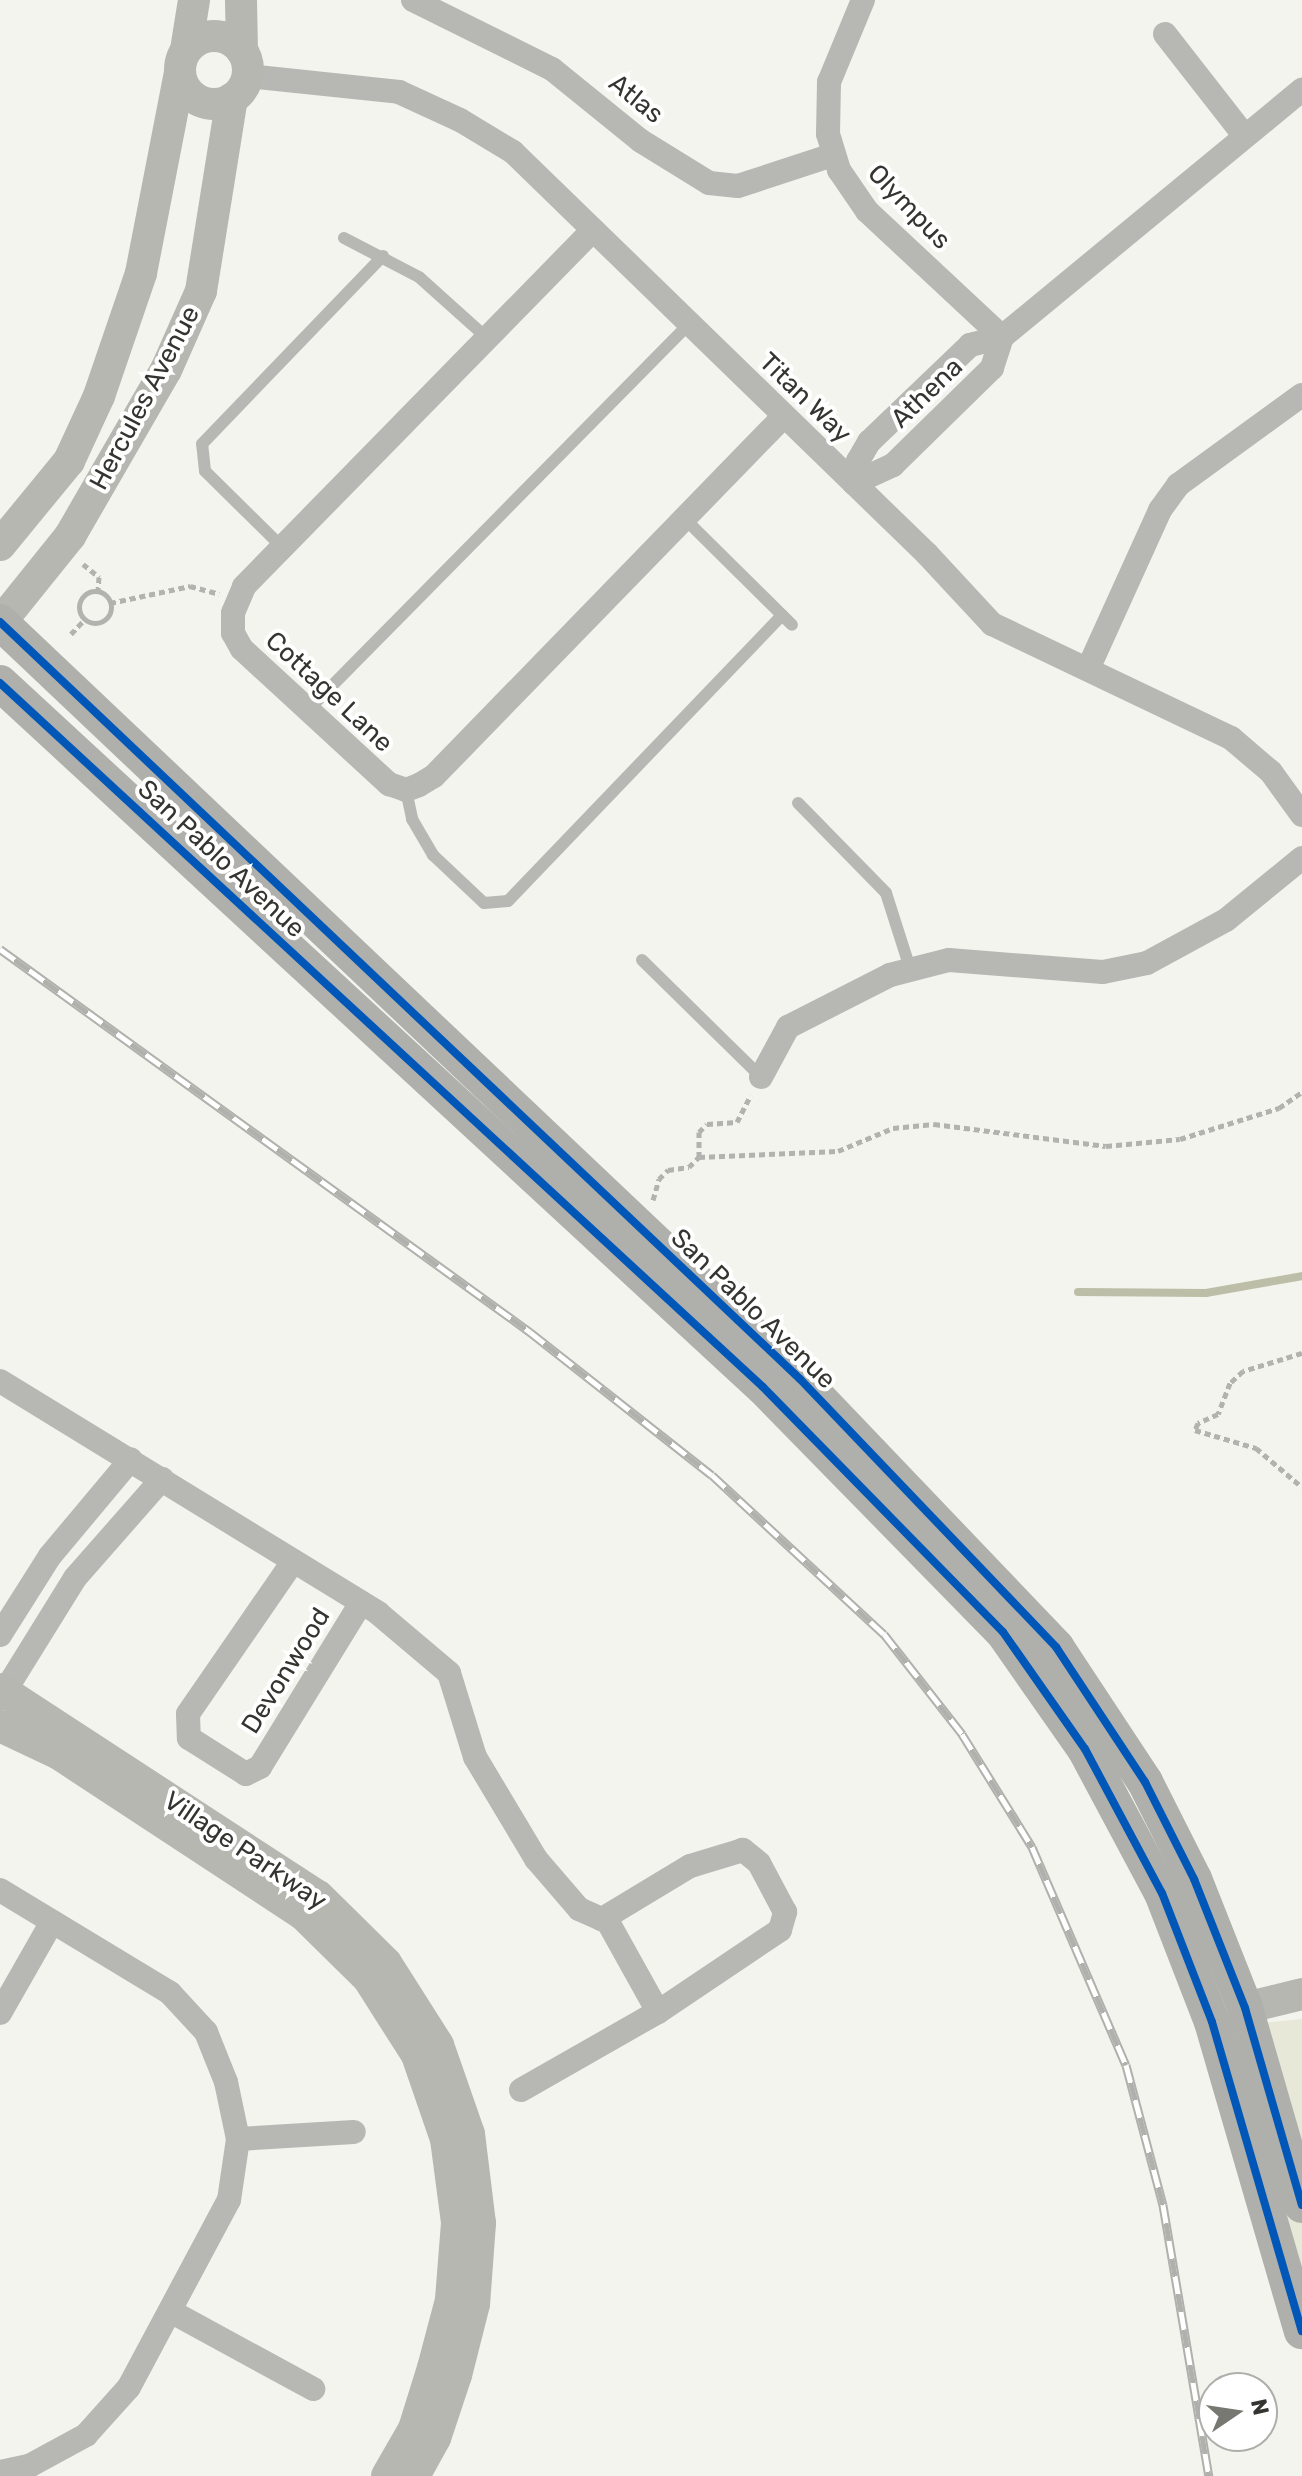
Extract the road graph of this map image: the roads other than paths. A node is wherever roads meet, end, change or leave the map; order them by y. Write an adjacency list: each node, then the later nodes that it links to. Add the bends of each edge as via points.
1 (194, 0): 6 (street, Hercules Avenue)
2 (241, 0): 7 (street, Hercules Avenue)
3 (413, 0): 10 (street, Atlas, via 552,69 634,136 709,183 738,186)
4 (863, 0): 10 (street, Olympus, via 829,82 826,112)
5 (1165, 34): 9 (street)
6 (183, 61): 7 (street, via 215,36); 7 (street, via 189,93 199,100 222,103); 21 (street, Hercules Avenue, via 141,273 99,396 69,461)
7 (241, 75): 11 (street, Titan Way, via 362,84 418,98 513,152); 24 (street, Hercules Avenue, via 201,291 190,317 166,370 70,536)
8 (1302, 90): 9 (street, Athena)
9 (1244, 135): 15 (street, Athena)
10 (833, 155): 15 (street, Olympus, via 867,211)
11 (593, 230): 14 (street, Titan Way); 16 (street)
12 (344, 238): 13 (lane)
13 (383, 256): 16 (lane, via 434,289); 22 (lane, via 202,444 205,471)
14 (689, 324): 18 (street, Titan Way); 28 (lane)
15 (1002, 337): 19 (street, Athena, via 992,368 893,465); 19 (street, Athena, via 970,345 869,442)
16 (488, 339): 22 (street)
17 (1302, 395): 26 (street, via 1178,485 1160,510)
18 (784, 416): 19 (street, Titan Way); 20 (street)
19 (854, 483): 26 (street, Titan Way, via 992,624)
20 (686, 520): 23 (lane); 29 (street, via 434,776)
21 (0, 545)
22 (284, 549): 28 (street, Cottage Lane, via 244,587 233,633 242,649)
23 (782, 615): 25 (lane); 29 (lane, via 508,901 484,903 433,855 412,819)
24 (0, 622): 48 (main road, San Pablo Avenue, via 800,1379 1056,1647 1145,1782 1194,1879)
25 (792, 625)
26 (1088, 669): 31 (street, Titan Way, via 1231,738 1271,772)
27 (0, 683): 56 (main road, San Pablo Avenue, via 763,1387 1003,1632 1085,1749 1162,1893 1212,2022)
28 (308, 710): 29 (street, Cottage Lane, via 389,784)
29 (406, 790)
30 (798, 803): 34 (lane, via 886,893)
31 (1302, 815)
32 (1302, 858): 34 (street, via 1226,920 1147,963 1103,972 975,960)
33 (642, 960): 35 (lane)
34 (910, 968): 35 (street, via 788,1027)
35 (761, 1077)
36 (0, 1381): 37 (street, Devonwood)
37 (131, 1459): 38 (street, Devonwood); 41 (street, via 50,1556)
38 (162, 1479): 39 (street, Devonwood); 42 (street, via 75,1578)
39 (292, 1563): 40 (street, Devonwood); 40 (street, Devonwood, via 188,1714 189,1738 246,1774 260,1767)
40 (361, 1603): 45 (street, Devonwood, via 449,1673 475,1757 536,1859 579,1909)
41 (0, 1635)
42 (1, 1693): 60 (street, Village Parkway, via 318,1896 386,1963 438,2045 469,2134 480,2223 474,2304 435,2438)
43 (0, 1726): 59 (street, Village Parkway, via 59,1754 303,1914 368,1978 417,2055 446,2139 457,2223 451,2300 433,2368 414,2429)
44 (0, 1890): 46 (street)
45 (602, 1919): 49 (street, Devonwood); 49 (street, via 690,1866 743,1850 759,1863 785,1912 780,1930)
46 (52, 1922): 50 (street); 53 (street, via 170,1993 206,2032 226,2082)
47 (1302, 1994): 48 (street)
48 (1245, 2008): 54 (main road, San Pablo Avenue)
49 (658, 2012): 51 (street)
50 (0, 2013)
51 (521, 2090)
52 (354, 2132): 53 (street)
53 (238, 2139): 55 (street, via 229,2200)
54 (1302, 2205)
55 (172, 2312): 57 (street); 58 (street, via 129,2387 86,2435 29,2466)
56 (1302, 2331)
57 (313, 2389)
58 (0, 2472)
59 (387, 2476)
60 (414, 2476)

